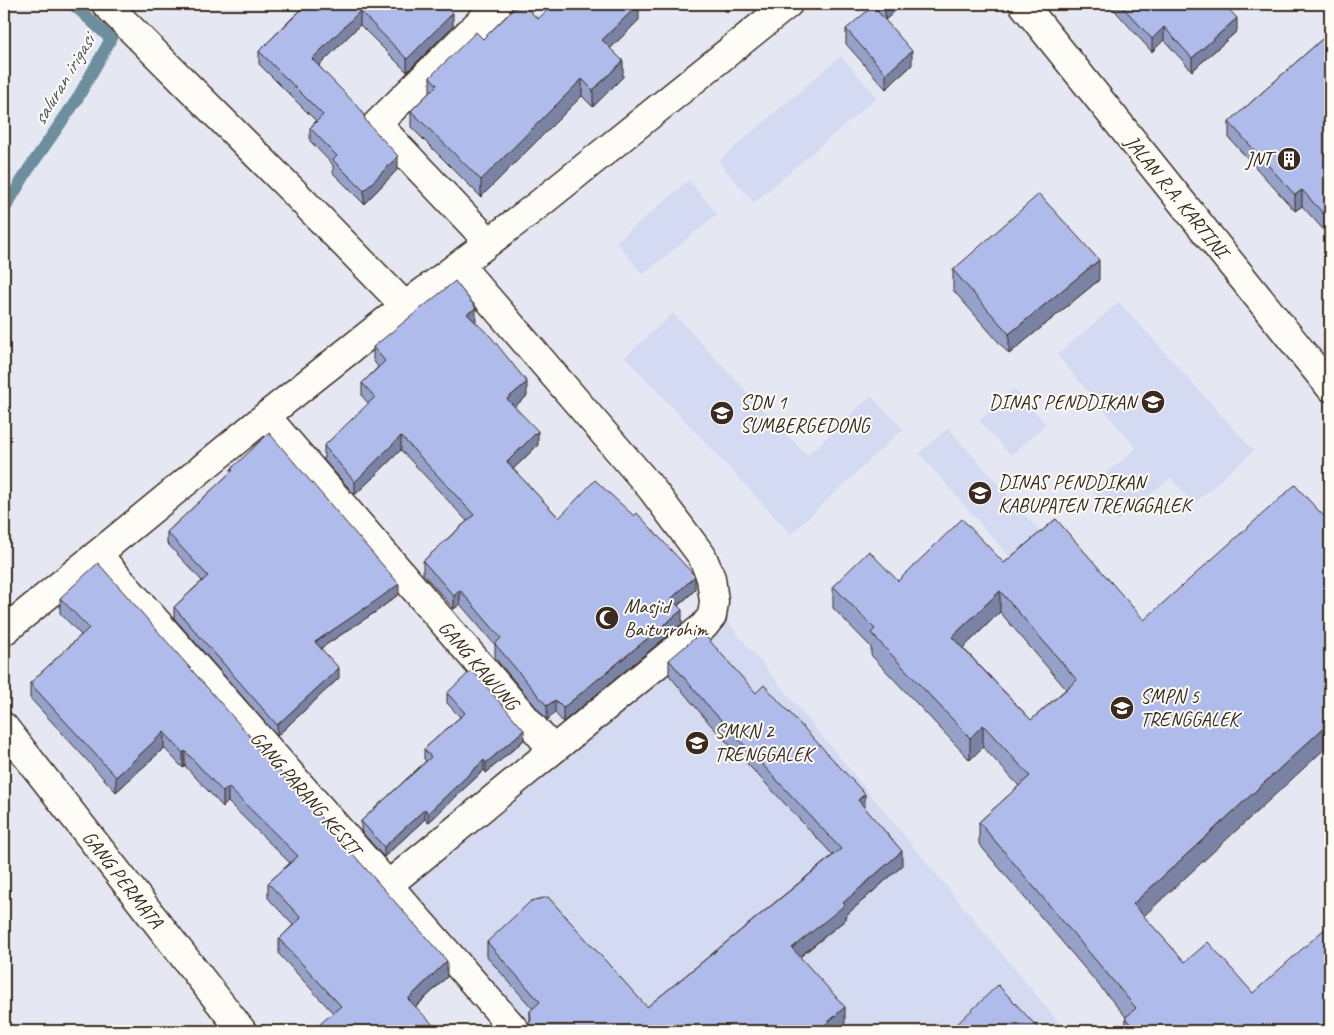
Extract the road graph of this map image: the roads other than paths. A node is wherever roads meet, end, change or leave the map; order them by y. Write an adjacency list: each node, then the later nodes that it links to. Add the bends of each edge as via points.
1 (106, 4): 7 (street)
2 (498, 4): 5 (street, via 377,124)
3 (788, 4): 5 (street)
4 (1024, 4): 8 (street, JALAN R.A. KARTINI)
5 (489, 242): 6 (street)
6 (460, 266): 7 (street); 13 (street, via 651,488 702,556 711,578 712,616 704,626)
7 (405, 306): 9 (street)
8 (1330, 387)
9 (266, 416): 10 (street); 13 (street, GANG KAWUNG)
10 (98, 555): 11 (street); 14 (street, GANG PARANG KESIT)
11 (4, 631)
12 (4, 727): 15 (street, GANG PERMATA)
13 (553, 750): 14 (street)
14 (387, 886): 16 (street, GANG PARANG KESIT)
15 (242, 1031)
16 (516, 1031)

